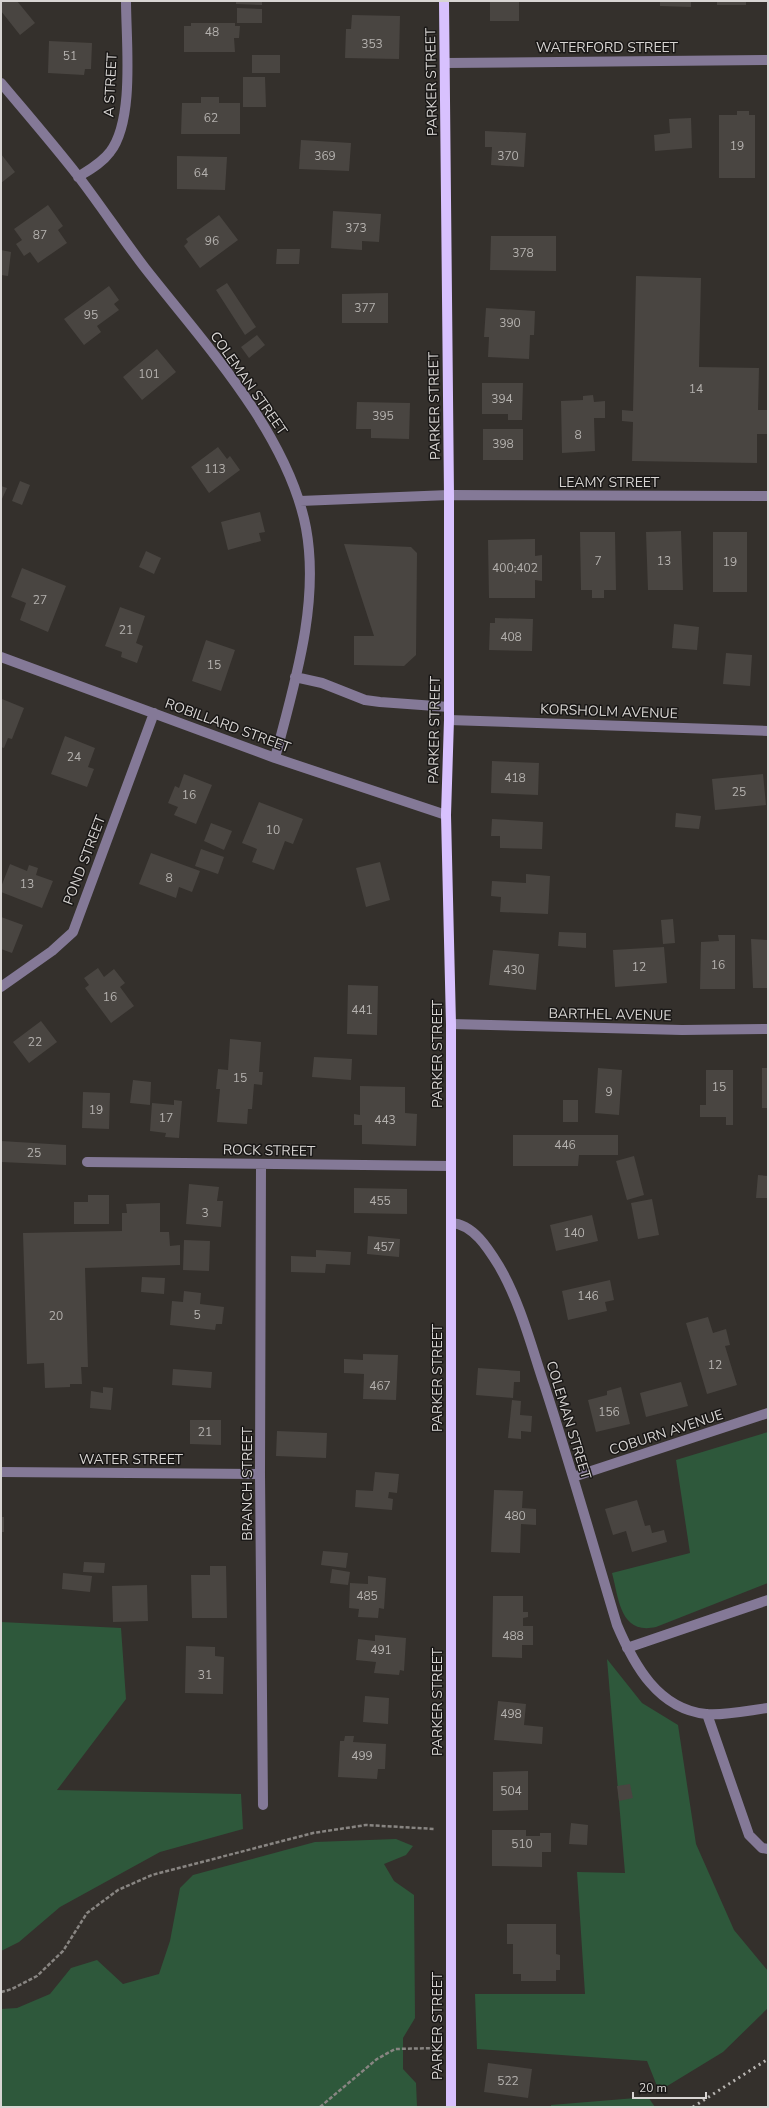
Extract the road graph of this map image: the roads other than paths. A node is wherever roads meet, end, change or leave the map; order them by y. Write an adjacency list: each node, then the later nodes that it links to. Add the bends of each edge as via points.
1 (126, 1): 6 (street, A STREET, via 125,117 119,137 110,153)
2 (444, 1): 4 (main road, PARKER STREET)
3 (768, 60): 4 (street, WATERFORD STREET)
4 (445, 63): 7 (main road, PARKER STREET)
5 (1, 83): 6 (street, COLEMAN STREET)
6 (78, 177): 9 (street, COLEMAN STREET, via 267,431 284,462)
7 (449, 495): 8 (street, LEAMY STREET); 9 (street, LEAMY STREET); 12 (main road, PARKER STREET)
8 (768, 496)
9 (300, 502): 11 (street, COLEMAN STREET, via 306,529 309,591)
10 (1, 657): 13 (street, ROBILLARD STREET)
11 (295, 677): 12 (street, via 322,683 365,700); 16 (street, COLEMAN STREET)
12 (449, 707): 14 (main road, PARKER STREET)
13 (154, 713): 16 (street, ROBILLARD STREET); 18 (street, POND STREET, via 73,932 52,951)
14 (449, 720): 15 (street, KORSHOLM AVENUE); 17 (main road, PARKER STREET)
15 (768, 731)
16 (275, 758): 17 (street, ROBILLARD STREET)
17 (446, 815): 19 (main road, PARKER STREET)
18 (2, 986)
19 (451, 1024): 20 (street, BARTHEL AVENUE, via 682,1030); 23 (main road, PARKER STREET)
20 (768, 1029)
21 (87, 1162): 22 (street, ROCK STREET)
22 (262, 1164): 23 (street, ROCK STREET); 27 (street, BRANCH STREET)
23 (451, 1166): 24 (main road, PARKER STREET)
24 (451, 1223): 28 (street, COLEMAN STREET, via 465,1225 485,1246 499,1266 515,1299); 35 (main road, PARKER STREET)
25 (768, 1413): 28 (street, COBURN AVENUE)
26 (1, 1472): 27 (street, WATER STREET)
27 (260, 1474): 33 (street, BRANCH STREET)
28 (573, 1477): 30 (street, COLEMAN STREET, via 617,1625)
29 (768, 1600): 30 (street)
30 (627, 1648): 32 (street, COLEMAN STREET, via 642,1674 657,1691 684,1707)
31 (768, 1708): 32 (street, COLEMAN STREET)
32 (707, 1714): 34 (street, via 749,1834 762,1848)
33 (263, 1805)
34 (768, 1849)
35 (451, 2107)

